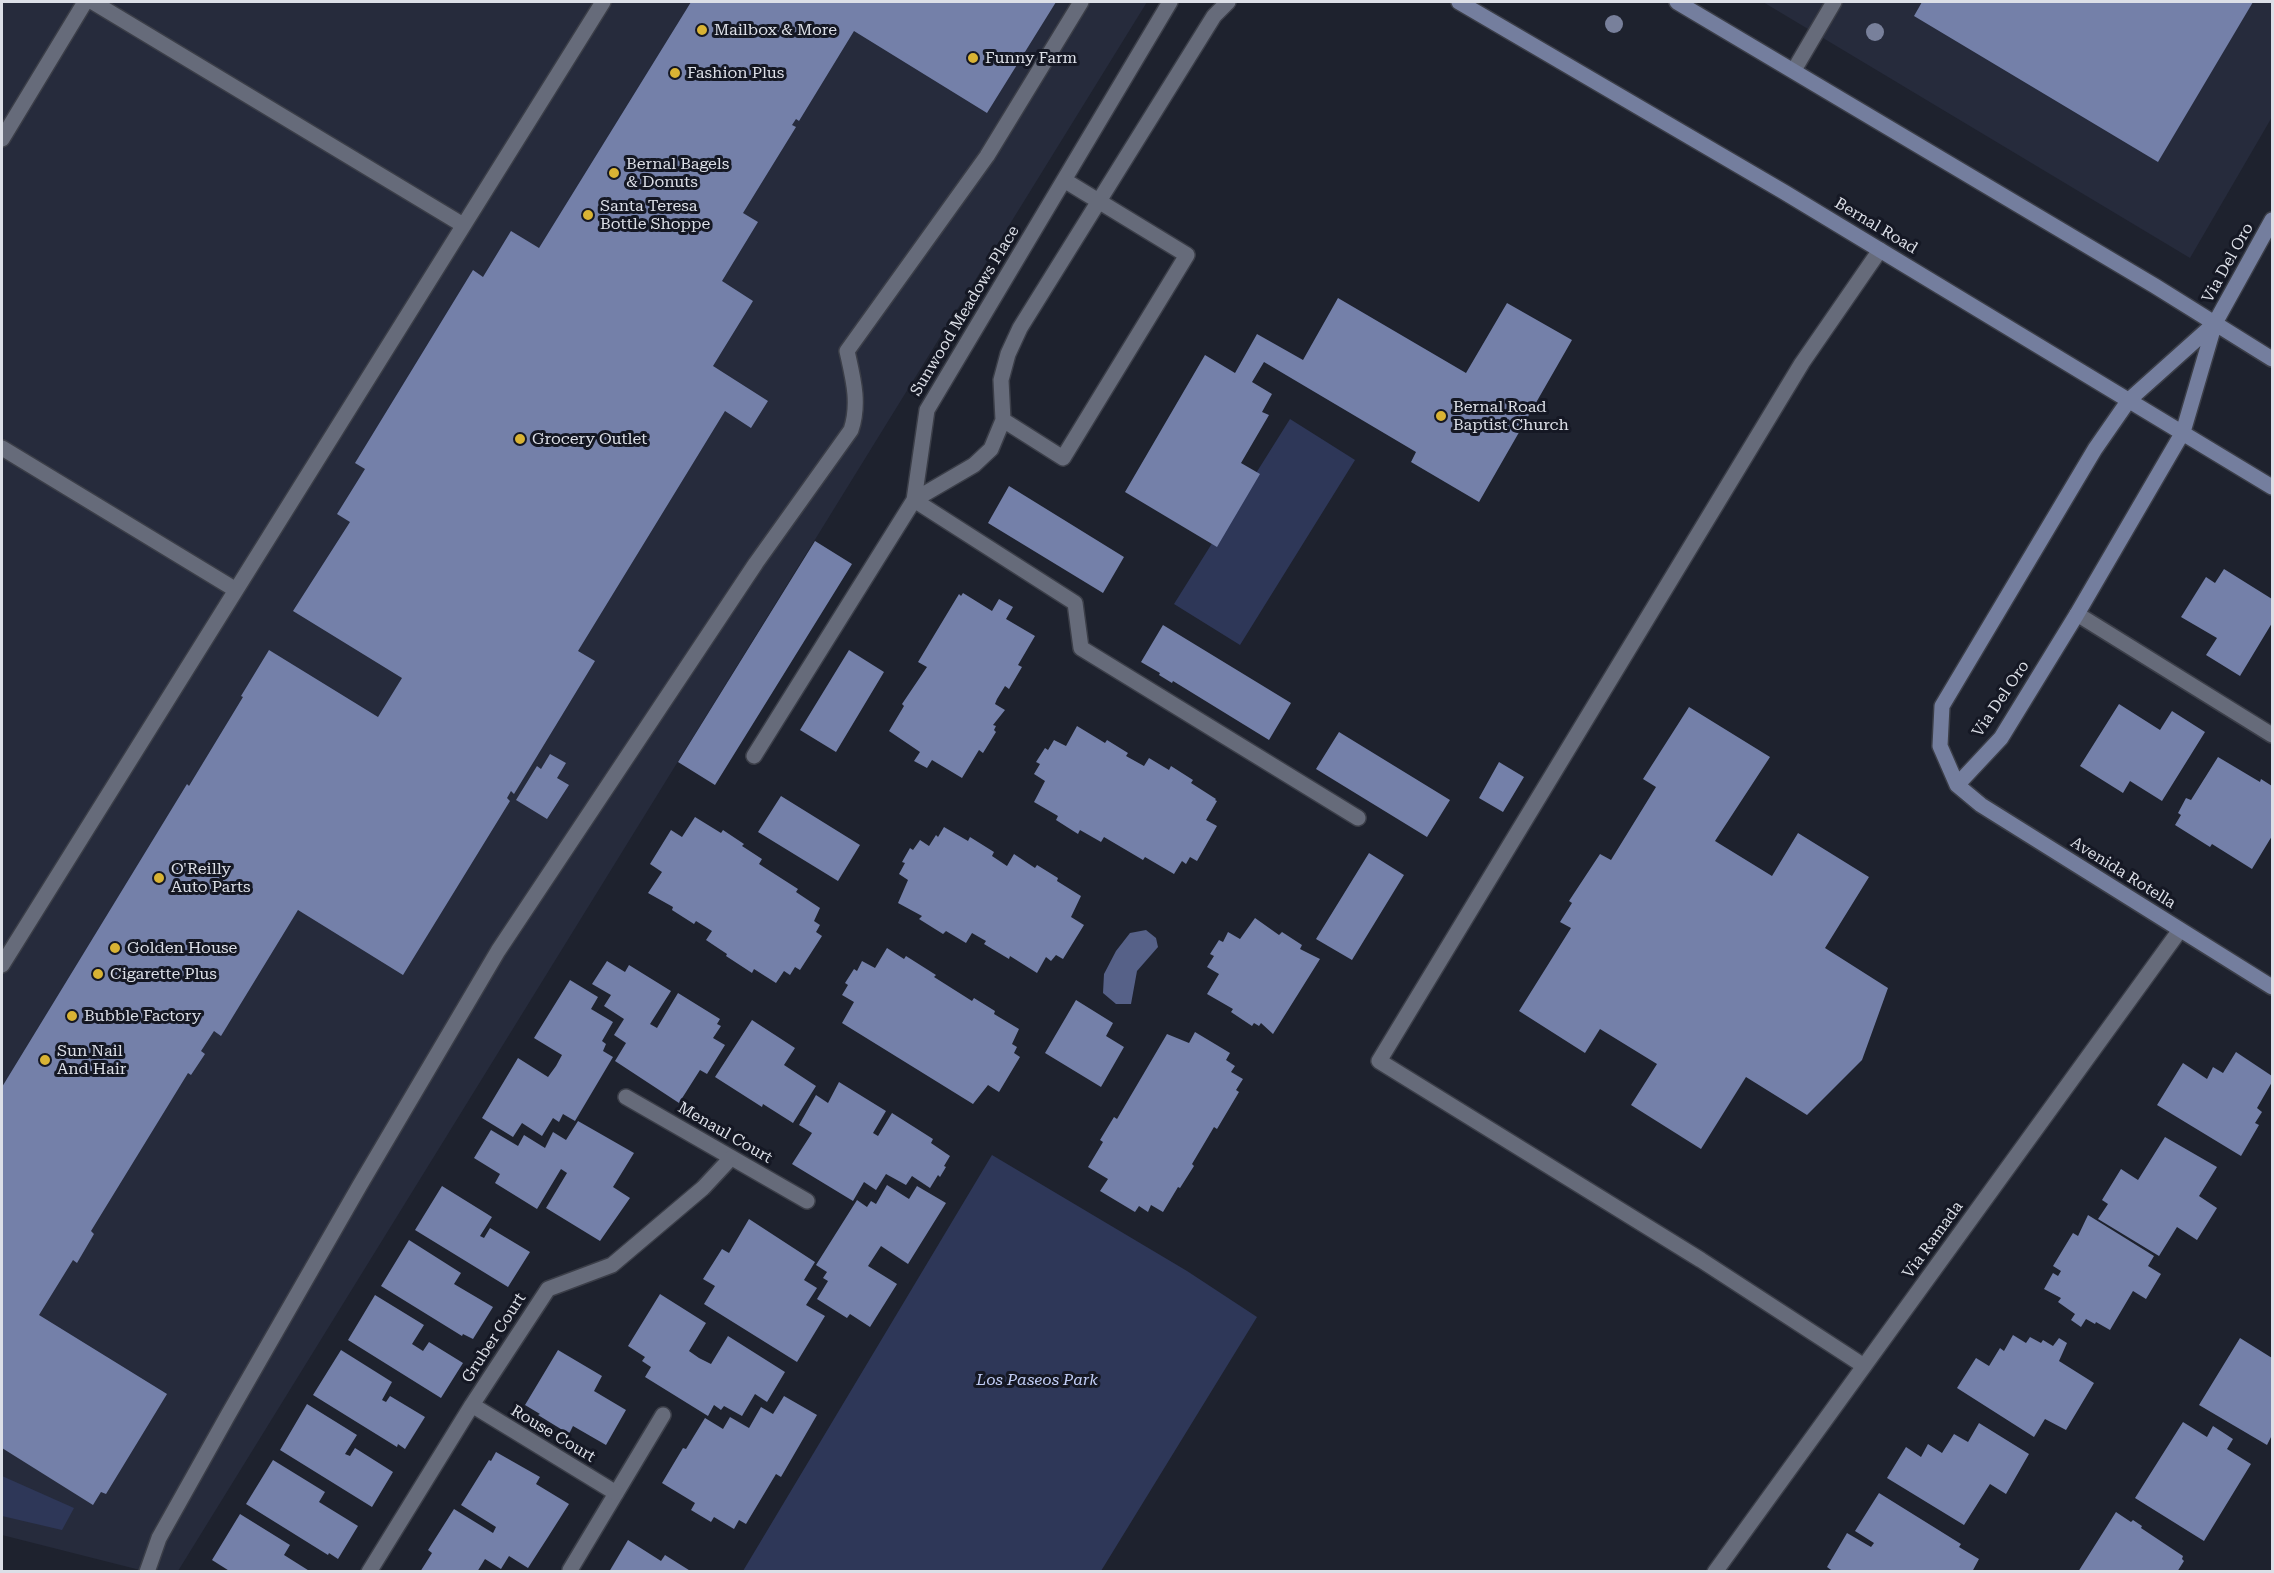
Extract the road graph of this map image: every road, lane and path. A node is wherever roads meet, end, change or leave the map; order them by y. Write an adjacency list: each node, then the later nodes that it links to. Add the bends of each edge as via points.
1 (85, 2): 11 (street)
2 (93, 2): 15 (street)
3 (603, 2): 15 (street)
4 (1081, 2): 42 (street, via 987,156 848,351 856,414 851,430 750,573 498,951 234,1405 159,1538)
5 (1170, 2): 12 (street, Sunwood Meadows Place)
6 (1228, 2): 13 (street, via 1214,16)
7 (1459, 2): 16 (main road, Bernal Road)
8 (1677, 2): 10 (main road)
9 (1834, 2): 10 (street)
10 (1794, 70): 17 (main road)
11 (2, 139)
12 (1064, 180): 13 (street); 24 (street, Sunwood Meadows Place, via 927,410)
13 (1099, 202): 20 (street, via 1020,328 1008,354 1001,380); 20 (street, via 1187,255 1063,458)
14 (2272, 220): 17 (main road, Via Del Oro)
15 (463, 225): 25 (street)
16 (1880, 250): 19 (main road, Bernal Road); 37 (street, via 1802,363 1379,1061)
17 (2216, 323): 18 (main road); 19 (main road, Via Del Oro); 21 (main road, Via Del Oro)
18 (2272, 358)
19 (2129, 400): 21 (main road, Bernal Road); 29 (main road, Via Del Oro, via 2095,449 1942,706 1940,746)
20 (1004, 420): 24 (street, via 991,449 974,465)
21 (2183, 432): 23 (main road, Bernal Road); 26 (main road, Via Del Oro)
22 (2, 448): 25 (street)
23 (2272, 487)
24 (914, 500): 28 (street); 30 (street, via 1075,603 1081,648)
25 (236, 590): 32 (street)
26 (2077, 614): 27 (street); 29 (main road, Via Del Oro, via 2001,738)
27 (2272, 735)
28 (754, 756)
29 (1957, 785): 31 (main road, Avenida Rotella, via 1981,805)
30 (1358, 818)
31 (2180, 930): 33 (main road, Avenida Rotella); 37 (street, Via Ramada)
32 (2, 965)
33 (2272, 987)
34 (626, 1097): 35 (street, Menaul Court)
35 (731, 1158): 36 (street, Menaul Court); 38 (street, Gruber Court, via 703,1188 612,1265 548,1289)
36 (807, 1201)
37 (1864, 1366): 44 (street, Via Ramada)
38 (472, 1405): 40 (street, Rouse Court); 43 (street, Gruber Court)
39 (663, 1415): 40 (street)
40 (616, 1493): 41 (street)
41 (570, 1570)
42 (147, 1572)
43 (369, 1572)
44 (1715, 1572)

